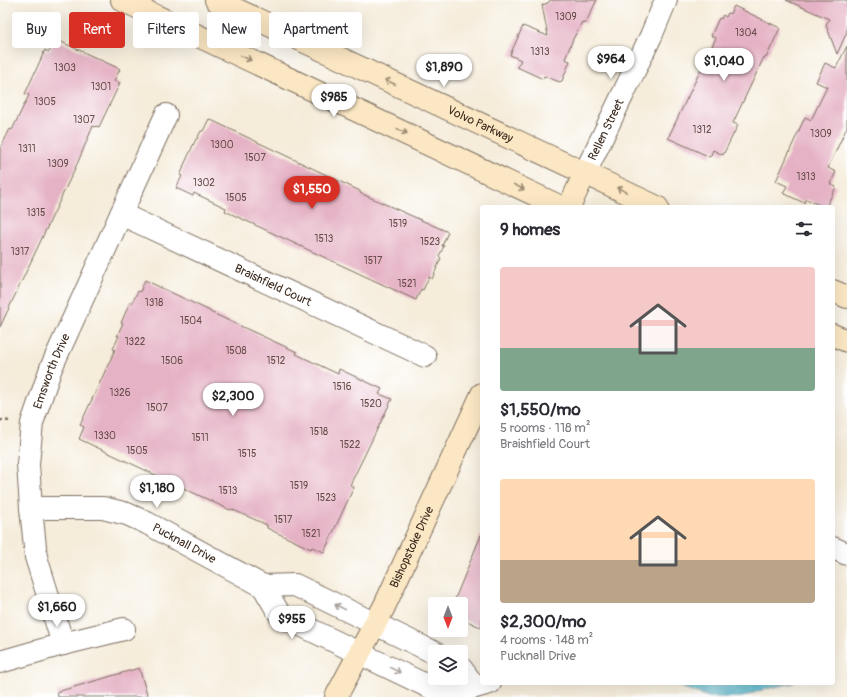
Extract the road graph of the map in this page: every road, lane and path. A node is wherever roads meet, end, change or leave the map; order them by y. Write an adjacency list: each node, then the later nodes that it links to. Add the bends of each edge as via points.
1 (122, 0): 6 (main road, one-way to 6)
2 (216, 0): 5 (main road, Volvo Parkway, one-way to 2)
3 (666, 0): 5 (street, Rellen Street)
4 (166, 115): 9 (street, Emsworth Drive)
5 (585, 173): 7 (main road); 8 (main road, Volvo Parkway, one-way to 5)
6 (557, 205)
7 (570, 205)
8 (653, 205)
9 (121, 214): 14 (street, Braishfield Court); 16 (street, Emsworth Drive, via 51,368 32,424 28,464)
10 (835, 292): 11 (main road)
11 (847, 297)
12 (835, 336): 13 (main road)
13 (847, 341)
14 (425, 356)
15 (480, 398): 20 (main road, Bishopstoke Drive)
16 (31, 508): 19 (street, Pucknall Drive, via 103,508 127,514); 22 (street, Emsworth Drive, via 36,557)
17 (835, 549): 18 (street)
18 (847, 554)
19 (263, 586): 20 (street, one-way to 19, via 295,585); 24 (street, via 280,615)
20 (375, 624): 23 (street); 24 (main road, Bishopstoke Drive)
21 (124, 629): 22 (street)
22 (63, 644): 25 (street)
23 (428, 650)
24 (359, 654): 28 (street, one-way to 28, via 446,695); 29 (main road, Bishopstoke Drive)
25 (0, 662)
26 (468, 673): 27 (street)
27 (480, 683)
28 (483, 685)
29 (336, 697)

